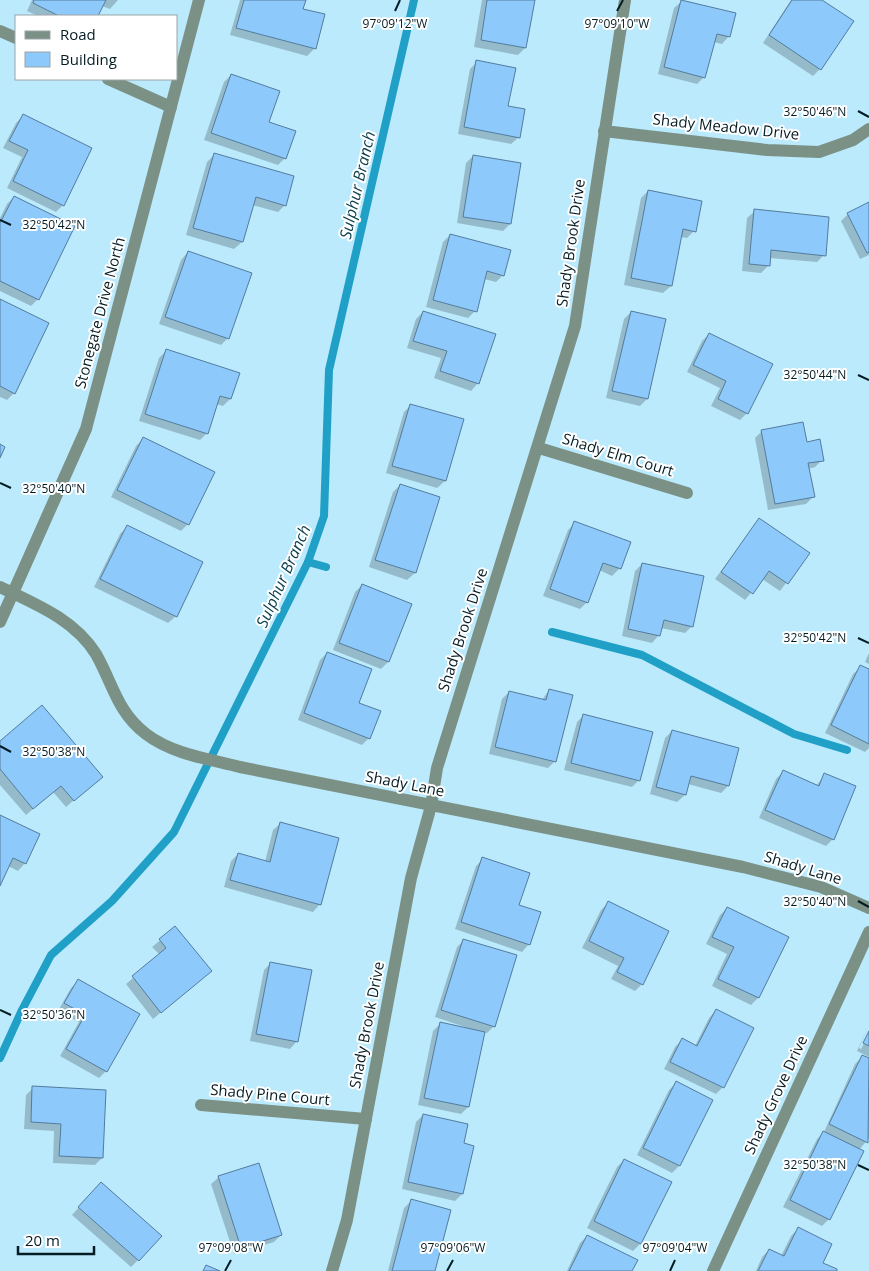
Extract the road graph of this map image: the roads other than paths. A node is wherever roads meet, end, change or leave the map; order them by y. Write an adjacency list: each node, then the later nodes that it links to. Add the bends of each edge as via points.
1 (199, 0): 6 (street, Stonegate Drive North)
2 (625, 0): 8 (street, Shady Brook Drive)
3 (0, 31): 4 (street)
4 (15, 38)
5 (110, 80): 6 (street)
6 (171, 107): 12 (street, Stonegate Drive North, via 86,429)
7 (869, 129): 8 (street, Shady Meadow Drive, via 853,140 819,152 767,150)
8 (604, 131): 9 (street, Shady Brook Drive, via 575,326)
9 (539, 448): 10 (street, Shady Elm Court); 14 (street, Shady Brook Drive, via 437,768)
10 (687, 493)
11 (0, 587): 12 (street, Shady Lane)
12 (13, 593): 13 (street, Stonegate Drive North); 14 (street, Shady Lane, via 67,622 95,653 123,712 146,734 169,748 240,767)
13 (0, 622)
14 (431, 806): 15 (street, Shady Lane, via 743,867 821,887); 18 (street, Shady Brook Drive, via 411,878)
15 (869, 908)
16 (869, 932): 20 (street, Shady Grove Drive)
17 (201, 1106): 18 (street, Shady Pine Court)
18 (366, 1119): 19 (street, Shady Brook Drive, via 347,1220)
19 (332, 1271)
20 (712, 1271)

